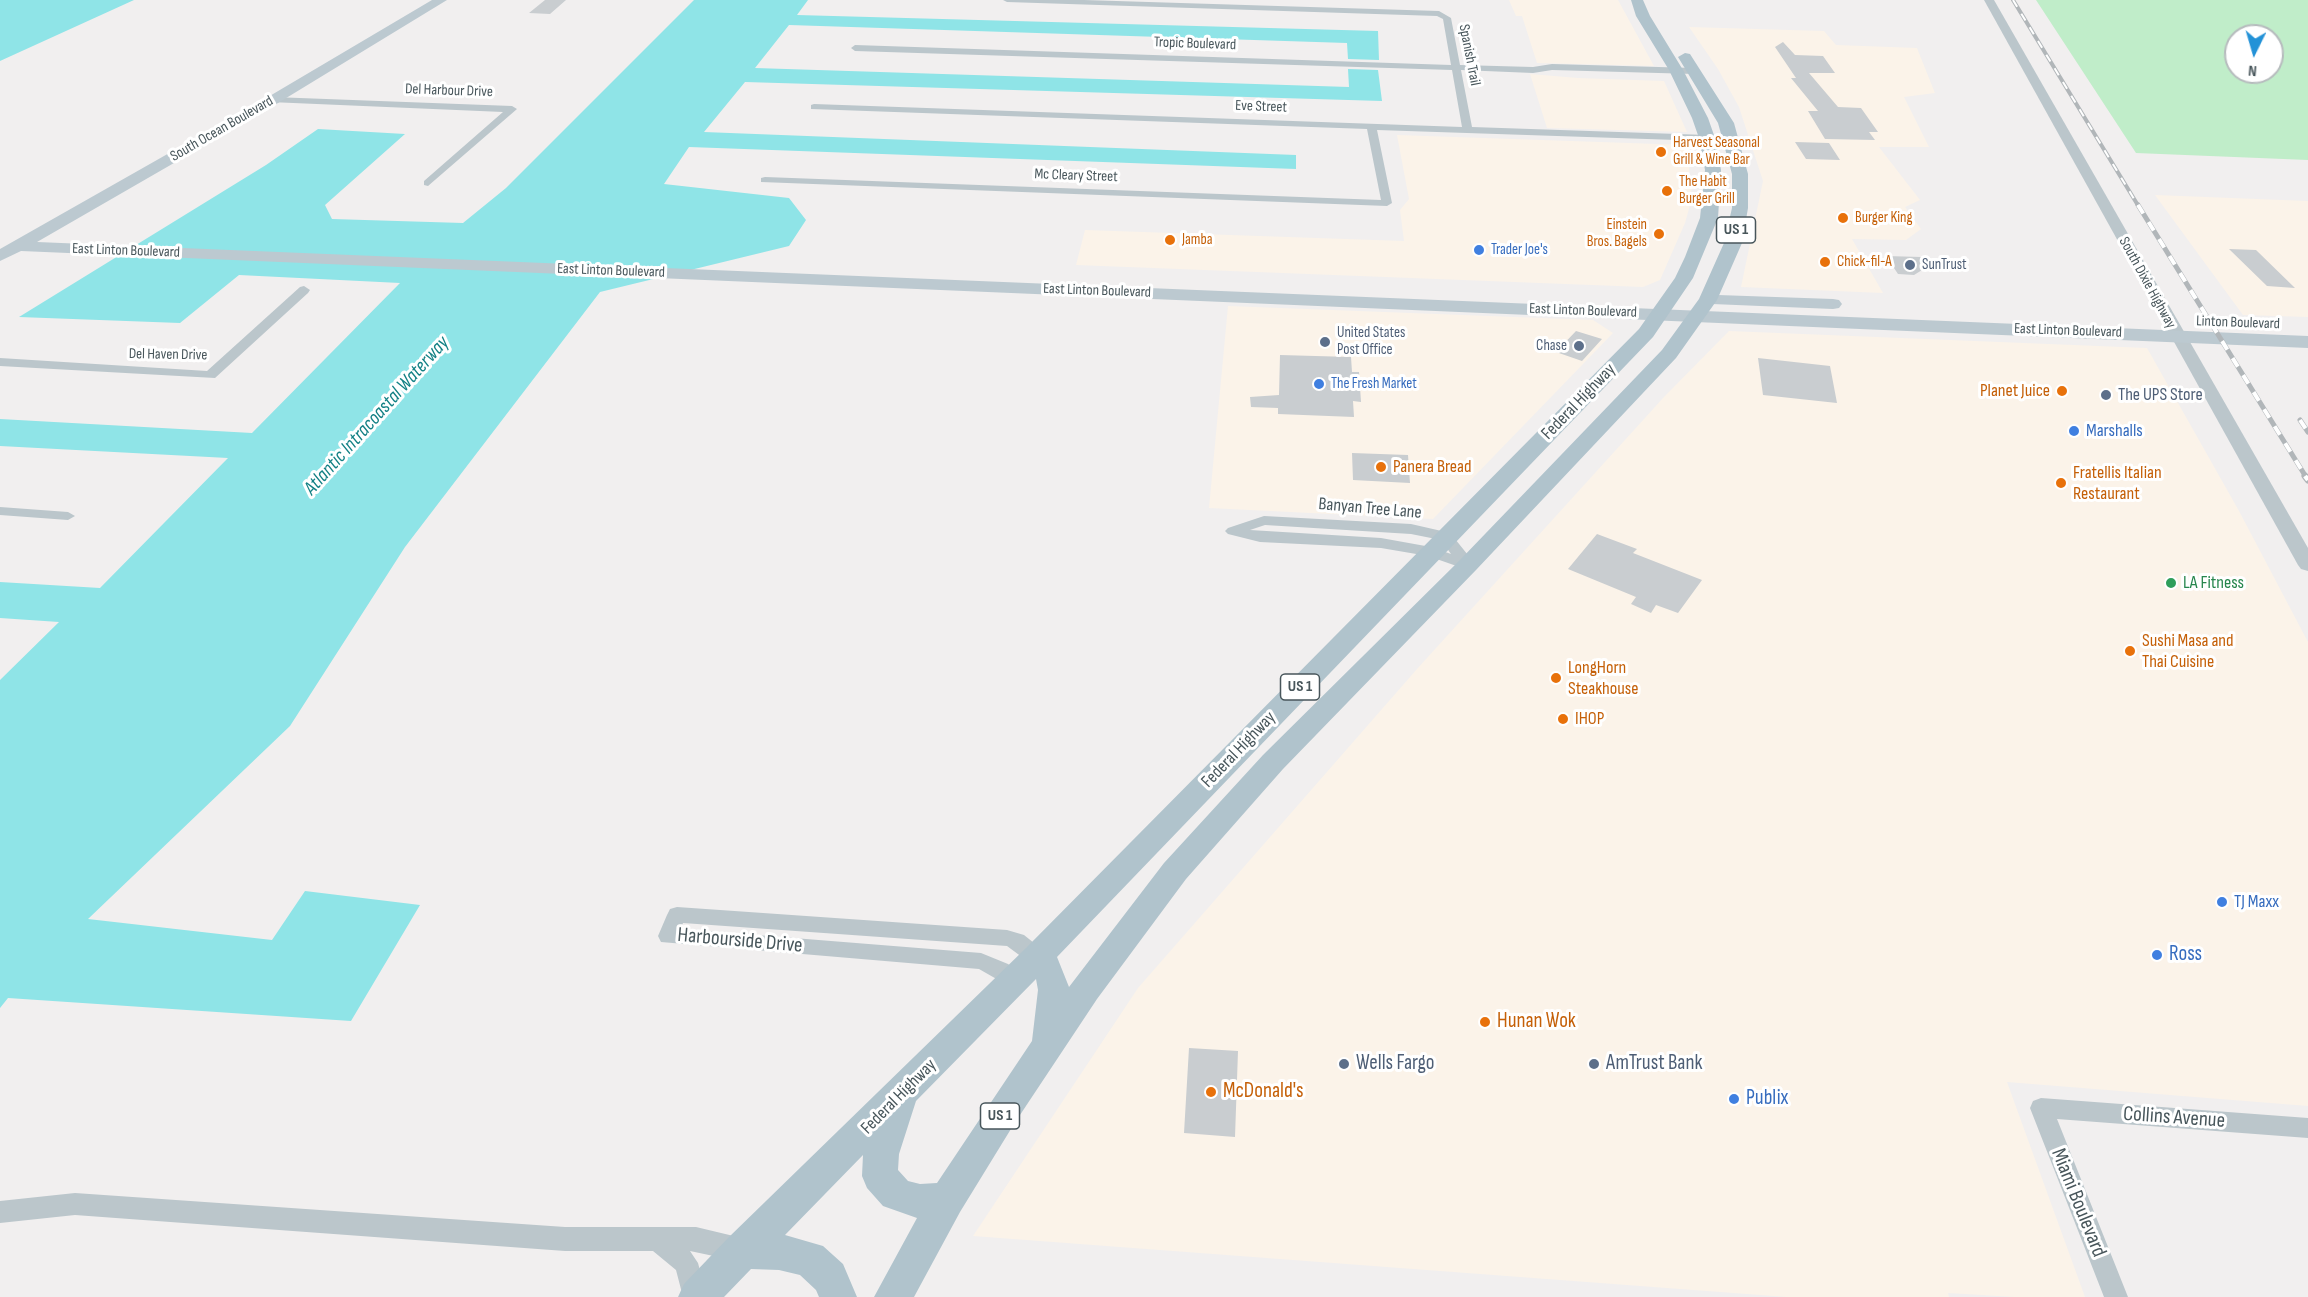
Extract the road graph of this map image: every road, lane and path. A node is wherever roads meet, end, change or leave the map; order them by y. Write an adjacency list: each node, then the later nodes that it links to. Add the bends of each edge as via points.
1 (441, 0): 12 (main road, South Ocean Boulevard)
2 (1007, 0): 6 (street)
3 (1388, 0): 6 (street)
4 (1637, 0): 10 (main road, Federal Highway / US 1)
5 (1989, 0): 29 (street, South Dixie Highway)
6 (1391, 12): 9 (street, Spanish Trail, via 1432,13 1447,18)
7 (1678, 46): 11 (main road, Federal Highway / US 1)
8 (855, 48): 9 (street, Tropic Boulevard)
9 (1457, 67): 10 (street, Tropic Boulevard, via 1551,74); 15 (street, Spanish Trail)
10 (1678, 74): 11 (street, Tropic Boulevard); 16 (main road, Federal Highway / US 1)
11 (1697, 75): 25 (main road, Federal Highway / US 1, via 1726,123 1740,174 1740,208 1733,243)
12 (273, 100): 18 (street, Del Harbour Drive, via 512,109); 19 (main road, South Ocean Boulevard)
13 (814, 107): 14 (street, Eve Street)
14 (1372, 127): 15 (street, Eve Street); 17 (street, Mc Cleary Street, via 1386,203)
15 (1468, 130): 16 (street, Eve Street)
16 (1707, 138): 24 (main road, Federal Highway / US 1, via 1713,170 1709,218 1694,257)
17 (765, 180)
18 (428, 183)
19 (37, 235): 20 (main road, South Ocean Boulevard); 22 (main road, East Linton Boulevard)
20 (17, 246): 21 (main road, South Ocean Boulevard); 22 (main road, East Linton Boulevard)
21 (0, 256)
22 (896, 276): 24 (main road, East Linton Boulevard)
23 (304, 290): 31 (street, Del Haven Drive, via 210,375)
24 (1665, 306): 25 (main road, East Linton Boulevard); 34 (main road, Federal Highway / US 1, via 1646,333)
25 (1703, 308): 26 (main road, East Linton Boulevard, via 1855,305); 27 (main road, East Linton Boulevard); 35 (main road, Federal Highway / US 1, via 1668,354)
26 (1975, 312): 27 (main road, via 1971,318); 29 (main road, East Linton Boulevard)
27 (1951, 326): 29 (main road, East Linton Boulevard)
28 (2308, 326): 29 (main road, Linton Boulevard)
29 (2173, 328): 30 (main road, Linton Boulevard); 36 (street, South Dixie Highway)
30 (2308, 342)
31 (0, 362)
32 (0, 511): 33 (street)
33 (68, 516)
34 (1439, 545): 34 (street, Banyan Tree Lane, via 1411,529 1264,520 1233,531 1260,537); 35 (street, Banyan Tree Lane); 37 (main road, Federal Highway / US 1)
35 (1468, 565): 38 (main road, Federal Highway / US 1, via 1223,814)
36 (2308, 565)
37 (1170, 822): 38 (main road, via 1178,842); 39 (main road, Federal Highway / US 1)
38 (1160, 891): 40 (main road, Federal Highway / US 1)
39 (1026, 968): 39 (street, Harbourside Drive, via 1017,941 1007,938 677,915 668,936 981,961 1001,970); 40 (main road, via 1048,969 1054,990); 41 (main road, Federal Highway / US 1)
40 (1048, 1044): 44 (main road, US 1)
41 (900, 1097): 44 (main road, via 881,1154 880,1176 886,1186 907,1198); 47 (main road, Federal Highway / US 1)
42 (2041, 1108): 43 (street, Collins Avenue); 51 (street, Miami Boulevard)
43 (2308, 1128)
44 (947, 1200): 50 (main road, US 1)
45 (0, 1212): 46 (street, via 75,1204 565,1239)
46 (657, 1239): 47 (street, via 696,1239); 48 (street, via 686,1263)
47 (742, 1250): 48 (main road, Federal Highway / US 1); 49 (main road, via 810,1259 830,1277)
48 (696, 1297)
49 (838, 1297)
50 (892, 1297)
51 (2116, 1297)

